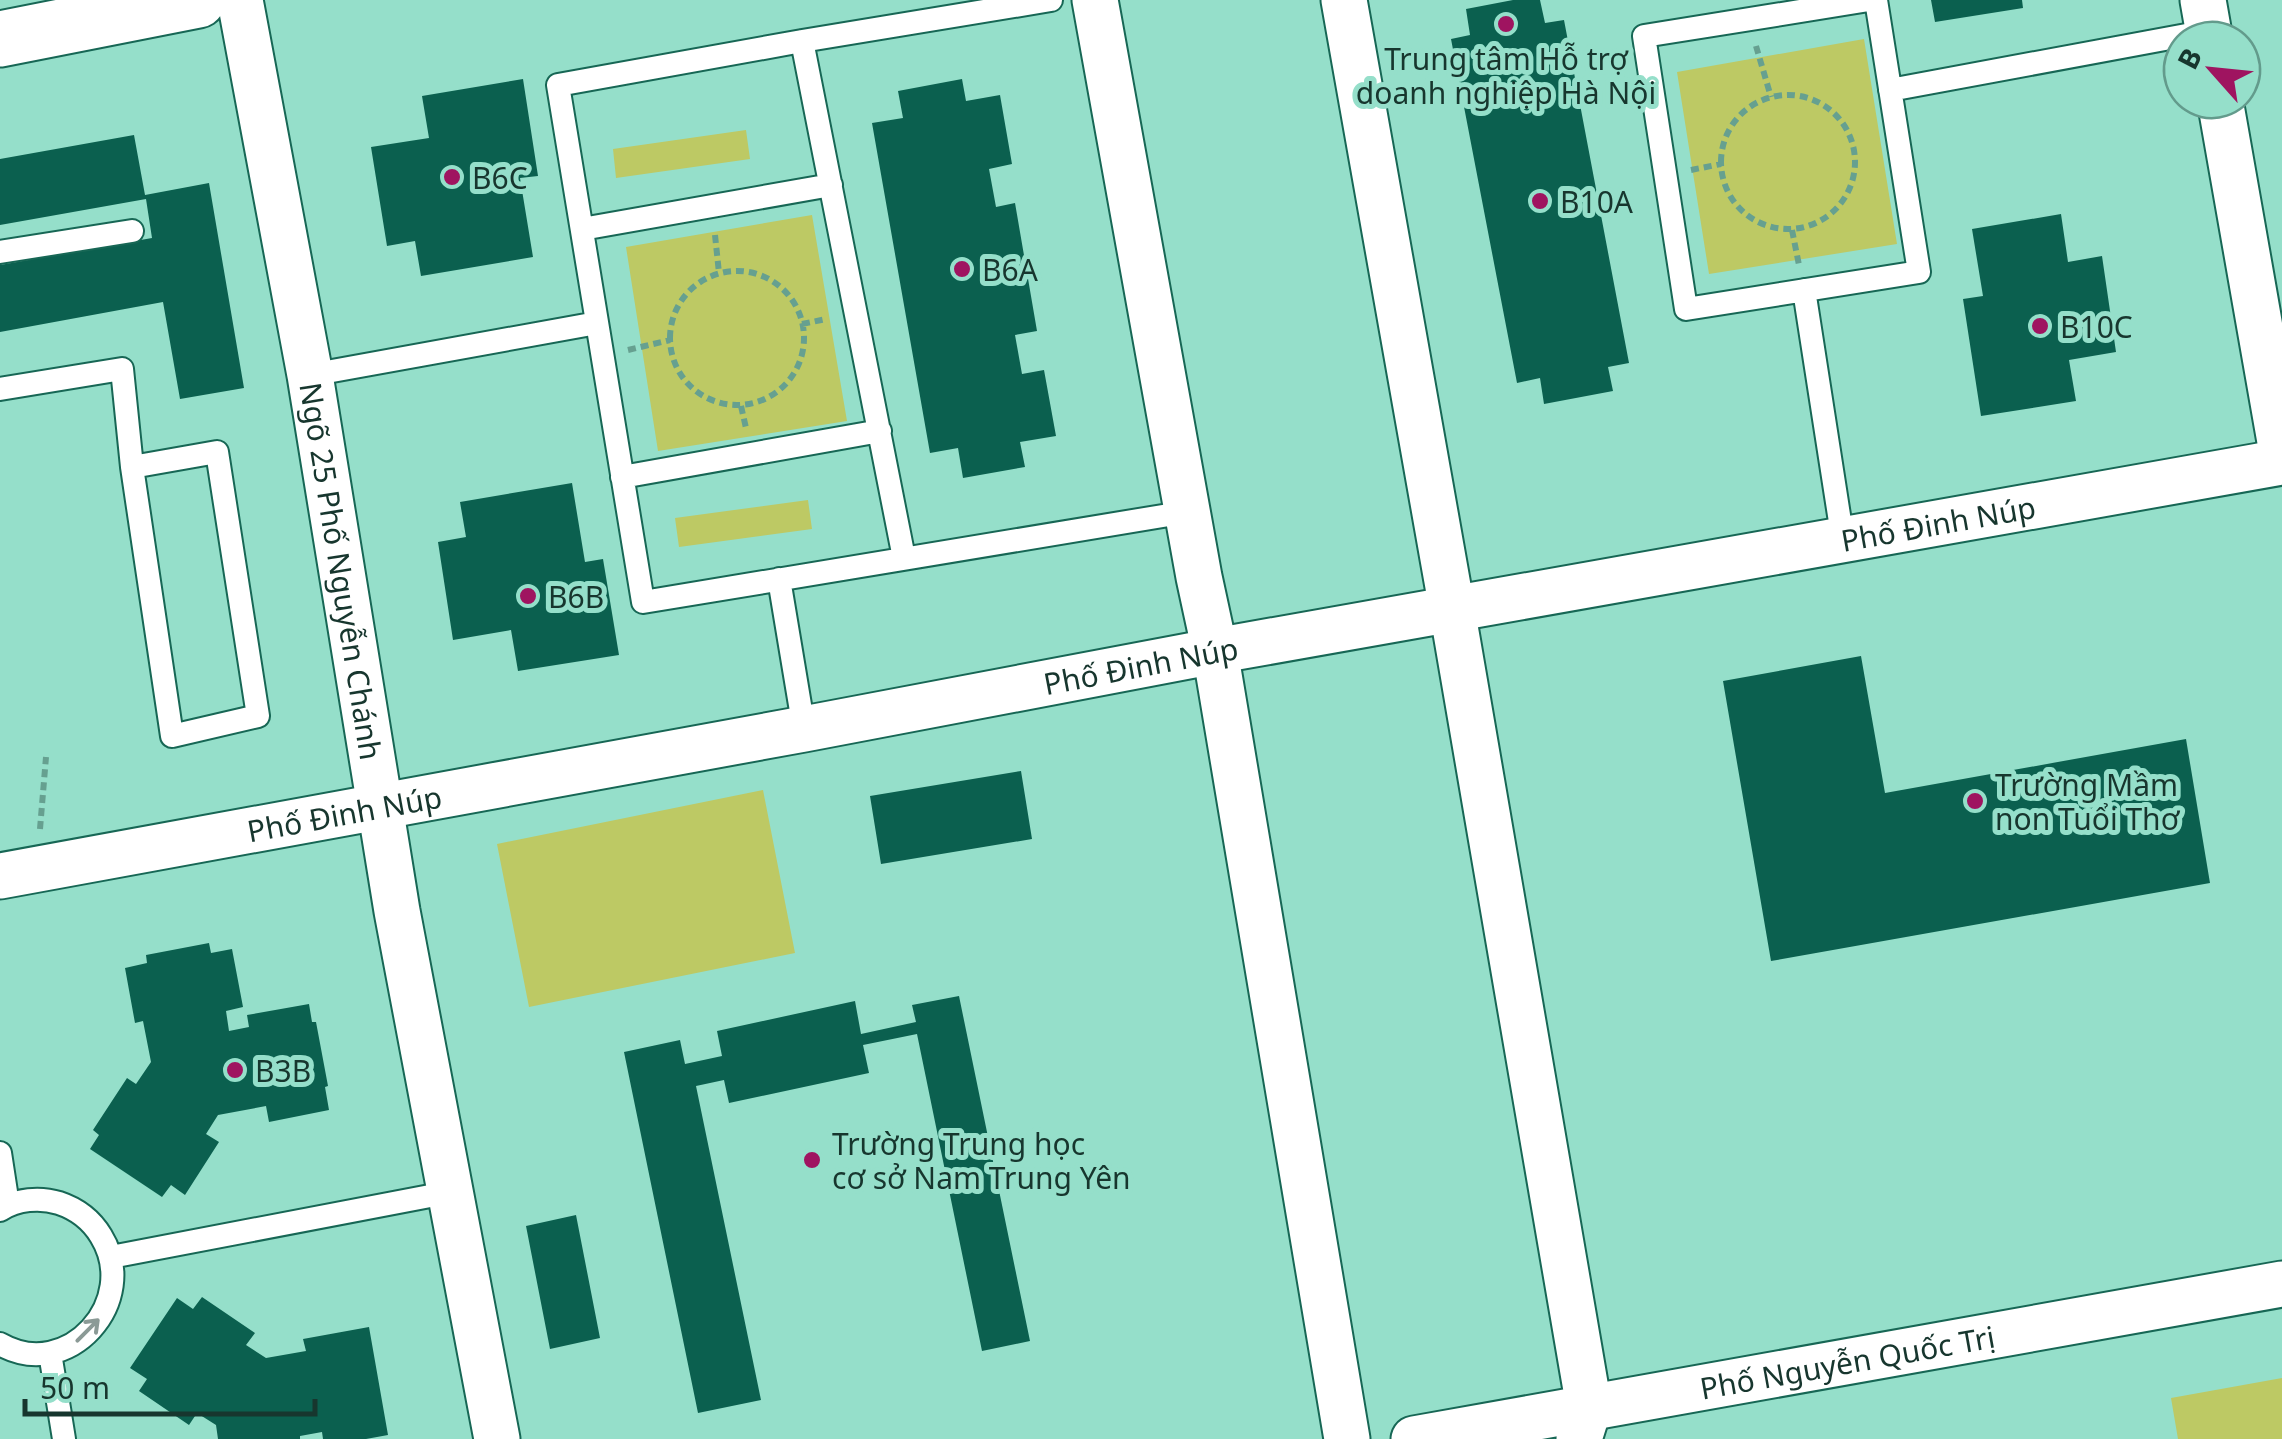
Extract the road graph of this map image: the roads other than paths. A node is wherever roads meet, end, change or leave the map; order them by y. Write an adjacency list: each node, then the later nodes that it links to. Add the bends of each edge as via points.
1 (198, 0): 9 (street)
2 (240, 0): 19 (street, Ngõ 25 Phố Nguyễn Chánh)
3 (1050, 0): 10 (lane)
4 (1095, 0): 26 (street)
5 (1344, 0): 30 (street)
6 (1872, 0): 7 (lane); 11 (lane)
7 (1748, 10): 17 (lane, via 1644,36 1686,310)
8 (2162, 33): 11 (lane)
9 (0, 39)
10 (802, 40): 13 (lane); 14 (lane, via 558,85)
11 (1890, 90): 17 (lane, via 1919,272)
12 (2224, 120): 22 (street)
13 (831, 185): 14 (lane); 21 (lane)
14 (582, 229): 18 (lane)
15 (132, 231): 16 (lane)
16 (0, 252)
17 (1804, 290): 27 (lane)
18 (597, 323): 19 (lane); 25 (lane)
19 (310, 375): 33 (street, Ngõ 25 Phố Nguyễn Chánh)
20 (0, 389): 24 (lane, via 122,369)
21 (880, 432): 25 (lane); 28 (lane)
22 (2282, 453)
23 (2282, 462): 27 (street, Phố Đinh Núp)
24 (132, 467): 24 (lane, via 172,736 258,716 216,452)
25 (622, 477): 29 (lane, via 644,602)
26 (1187, 512): 28 (lane); 31 (street)
27 (1843, 541): 30 (street, Phố Đinh Núp, via 1646,583)
28 (904, 558): 29 (lane)
29 (779, 579): 32 (lane)
30 (1452, 609): 31 (street, Phố Đinh Núp); 42 (street)
31 (1216, 651): 32 (street, Phố Đinh Núp); 45 (street)
32 (804, 730): 33 (street, Phố Đinh Núp)
33 (380, 806): 34 (street, Phố Đinh Núp); 36 (street, Ngõ 25 Phố Nguyễn Chánh)
34 (0, 876)
35 (0, 1153): 37 (lane)
36 (452, 1192): 38 (lane); 44 (street, Ngõ 25 Phố Nguyễn Chánh)
37 (4, 1208): 38 (lane, via 40,1200 71,1208 96,1228)
38 (111, 1257): 41 (lane, one-way to 38, via 96,1326 111,1293)
39 (2282, 1284): 42 (street, Phố Nguyễn Quốc Trị)
40 (0, 1344): 41 (lane)
41 (50, 1353): 43 (lane)
42 (1584, 1423): 46 (street, Phố Nguyễn Quốc Trị)
43 (64, 1439)
44 (497, 1439)
45 (1347, 1439)
46 (1414, 1439)

